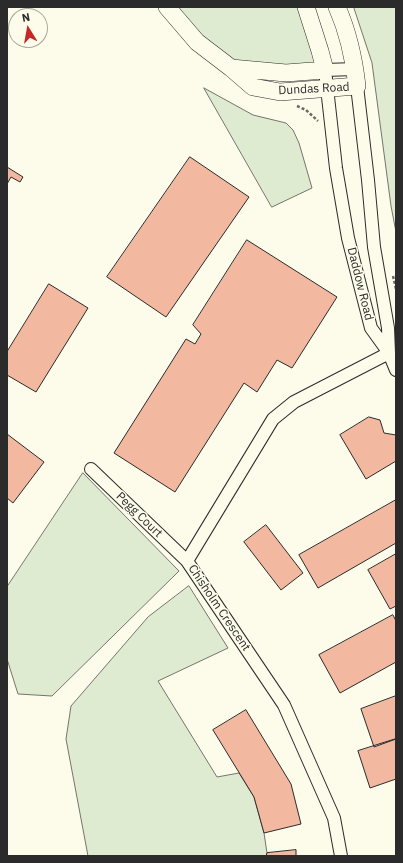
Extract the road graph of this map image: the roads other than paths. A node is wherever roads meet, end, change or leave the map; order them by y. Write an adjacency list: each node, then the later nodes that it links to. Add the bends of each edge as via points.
1 (168, 7): 4 (main road, Dundas Road, via 197,42)
2 (306, 7): 6 (main road, Daddow Road)
3 (337, 7): 5 (main road, Daddow Road, via 344,22)
4 (231, 68): 6 (main road, Dundas Road, via 286,73); 8 (main road, Dundas Road, via 253,87 280,92)
5 (355, 69): 6 (street, Dundas Road); 7 (main road, Daddow Road)
6 (325, 70): 8 (street, Daddow Road)
7 (357, 86): 8 (main road, Dundas Road); 9 (street, Daddow Road, via 374,247 388,328)
8 (327, 89): 9 (street, Daddow Road, via 336,168 348,238 371,328)
9 (389, 353): 10 (street); 12 (street, Chisholm Crescent, via 294,402 273,420)
10 (396, 370)
11 (91, 469): 12 (street, Pegg Court)
12 (187, 561): 13 (street, Chisholm Crescent, via 284,705 334,818)
13 (342, 856)

